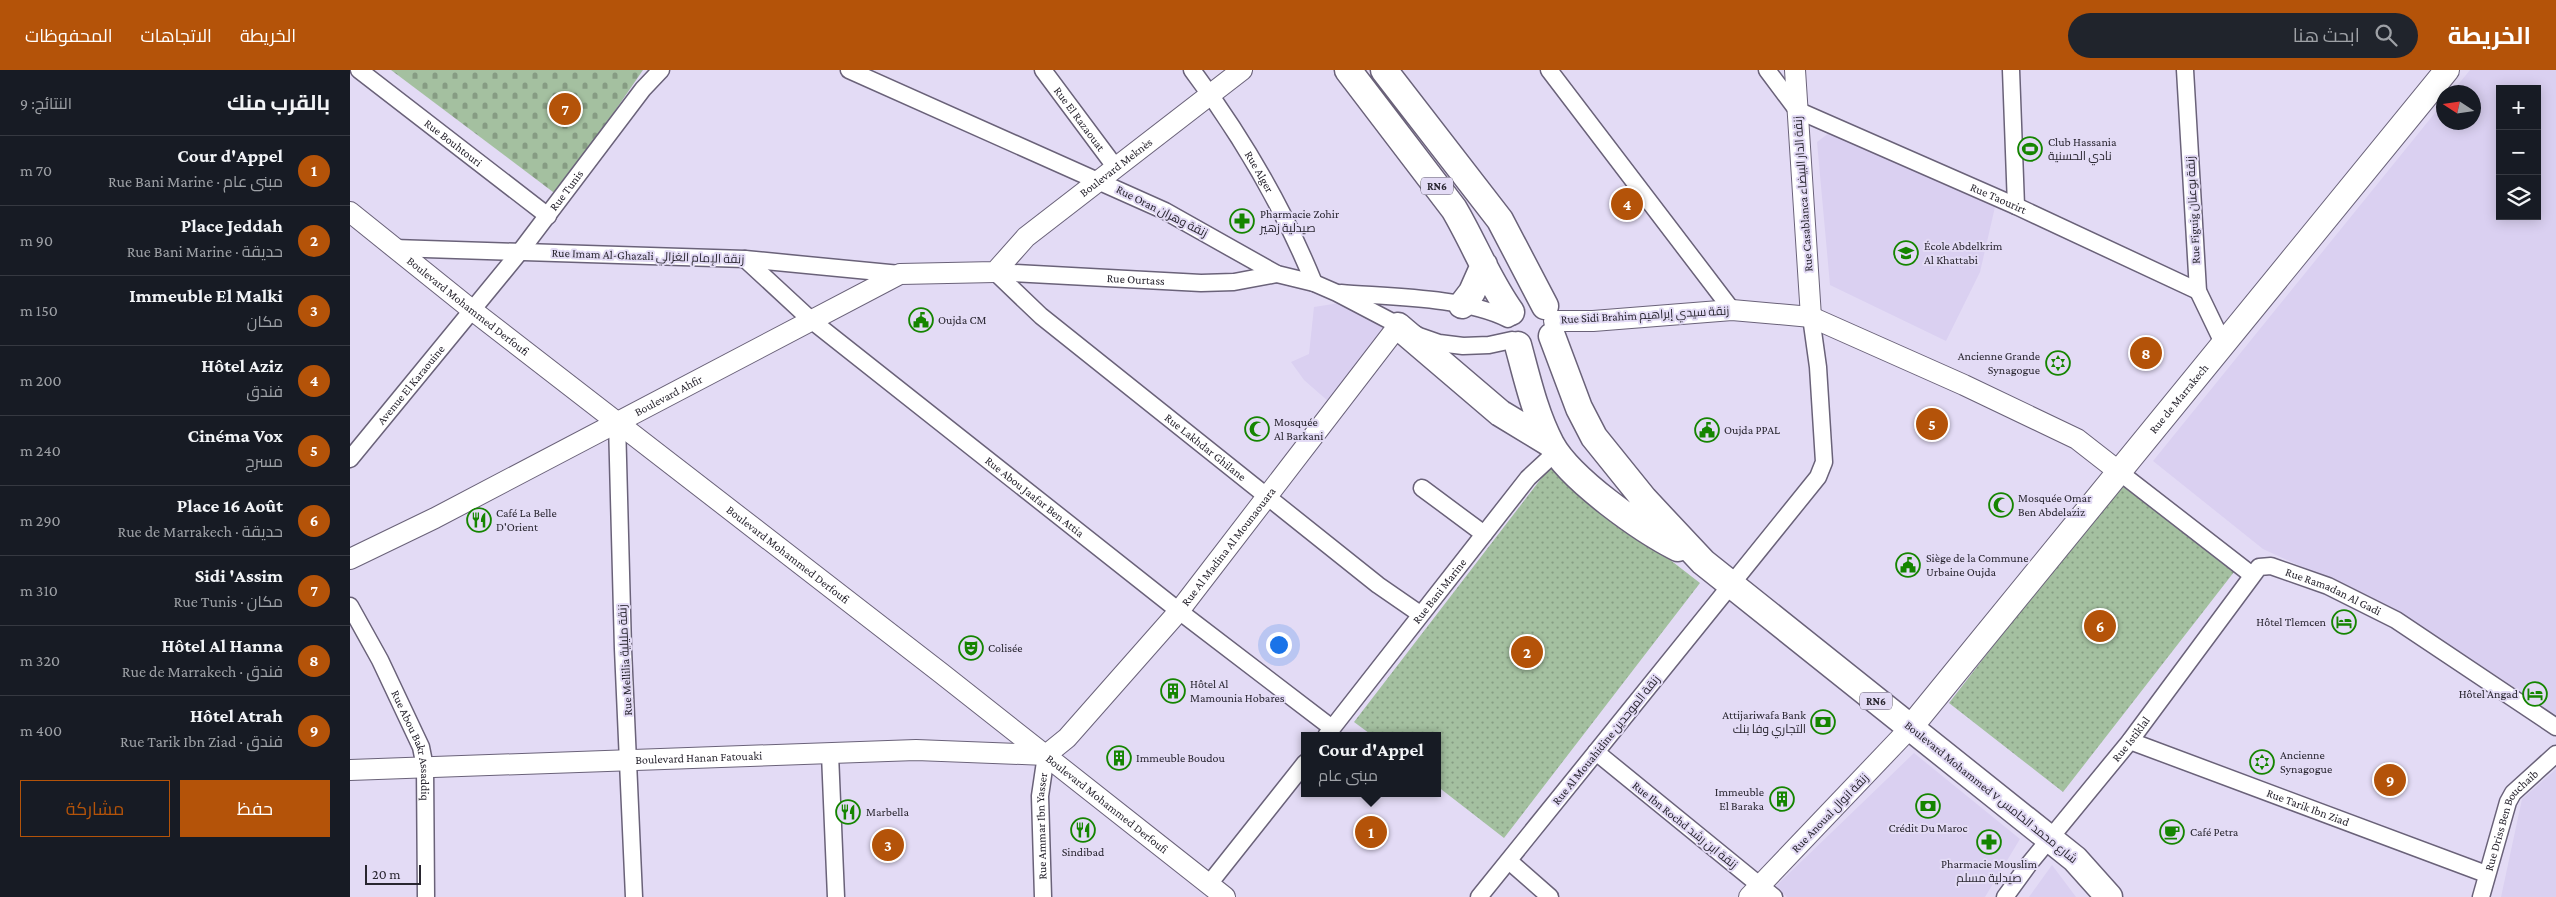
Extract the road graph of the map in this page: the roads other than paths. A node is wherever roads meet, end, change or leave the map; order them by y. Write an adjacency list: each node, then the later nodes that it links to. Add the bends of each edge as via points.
1 (359, 70): 21 (street, Rue Bouhtouri)
2 (662, 70): 21 (street, Rue Tunis, via 643,89)
3 (849, 70): 18 (street, Rue Oran زنقة وهران)
4 (1043, 70): 17 (street, Rue El Razaouat)
5 (1192, 70): 15 (street, Rue Alger)
6 (1242, 70): 15 (street, Boulevard Meknès)
7 (1348, 70): 25 (main road, Boulevard Mohammed V شارع محمد الخامس / RN6, via 1454,209)
8 (1384, 70): 37 (main road, Boulevard Mohammed V شارع محمد الخامس / RN6, via 1500,220)
9 (1549, 70): 34 (street)
10 (1767, 70): 16 (street)
11 (1795, 70): 16 (street, Rue Casablanca زنقة الدار البيضاء)
12 (2011, 70): 19 (street)
13 (2185, 70): 30 (street, Rue Figuig زنقة بوعنان)
14 (2447, 70): 40 (main road, Rue de Marrakech)
15 (1210, 95): 17 (street, Boulevard Meknès); 29 (street, Rue Alger, via 1271,193 1296,239)
16 (1797, 110): 19 (street, Rue Taourirt); 35 (street, Rue Casablanca زنقة الدار البيضاء)
17 (1116, 168): 18 (street, Boulevard Meknès)
18 (1099, 180): 26 (street, Boulevard Meknès, via 1026,237); 28 (street, Rue Oran زنقة وهران, via 1165,211)
19 (2016, 206): 30 (street, Rue Taourirt)
20 (350, 212): 22 (street, Boulevard Mohammed Derfoufi)
21 (548, 216): 23 (street, Rue Tunis)
22 (394, 248): 23 (street, Rue Imam Al-Ghazali زنقة الإمام الغزالي); 33 (street, Boulevard Mohammed Derfoufi)
23 (519, 253): 24 (street, Rue Imam Al-Ghazali زنقة الإمام الغزالي); 33 (street, Rue Tunis)
24 (745, 259): 27 (street, Rue Imam Al-Ghazali زنقة الإمام الغزالي); 36 (street, Rue Abou Jaafar Ben Attia)
25 (1484, 265): 32 (main road); 39 (main road, Boulevard Mohammed V شارع محمد الخامس / RN6)
26 (995, 272): 27 (street, Boulevard Ahfir); 28 (street, Rue Ourtass, via 1201,282 1234,282); 46 (street, Rue Lakhdar Ghilane, via 1041,316)
27 (900, 274): 36 (street, Boulevard Ahfir)
28 (1277, 274): 29 (street, Rue Oran زنقة وهران)
29 (1314, 283): 31 (street, Rue Oran زنقة وهران)
30 (2198, 291): 40 (street, Rue Figuig زنقة بوعنان)
31 (1337, 293): 32 (street); 38 (street)
32 (1462, 305): 39 (street, via 1493,311)
33 (472, 310): 41 (street, Boulevard Mohammed Derfoufi); 43 (street, Avenue El Karaouine)
34 (1732, 310): 35 (street, Rue Sidi Brahim زنقة سيدي إبراهيم); 37 (street, Rue Sidi Brahim زنقة سيدي إبراهيم, via 1593,321)
35 (1811, 317): 44 (street, Rue Sidi Brahim زنقة سيدي إبراهيم, via 2078,439); 51 (street, Rue Al Mouahidine زنقة الموحدين, via 1818,366 1824,462 1821,472)
36 (811, 320): 41 (street, Boulevard Ahfir); 53 (street, Rue Abou Jaafar Ben Attia)
37 (1550, 321): 39 (main road, via 1547,342 1533,349); 39 (main road, via 1529,301 1518,304); 49 (main road, Boulevard Mohammed V شارع محمد الخامس / RN6, via 1579,408 1594,437 1637,492)
38 (1398, 326): 39 (street, via 1439,343 1463,346 1489,345); 42 (main road, via 1500,413); 46 (street, Rue Al Madina Al Mounaouara)
39 (1512, 329): 42 (main road, Boulevard Mohammed V شارع محمد الخامس / RN6, via 1540,419)
40 (2223, 344): 44 (main road, Rue de Marrakech)
41 (617, 422): 48 (street, Boulevard Ahfir); 62 (street, Boulevard Mohammed Derfoufi); 63 (street, Rue Mellilia زنقة مليلية, via 623,650)
42 (1554, 448): 47 (street, Rue Bani Marine); 49 (main road, Boulevard Mohammed V شارع محمد الخامس / RN6, via 1586,484 1668,543)
43 (350, 459)
44 (2118, 471): 50 (street); 56 (main road, Rue de Marrakech)
45 (1422, 488): 47 (street)
46 (1266, 496): 53 (street, Rue Al Madina Al Mounaouara); 54 (street, Rue Lakhdar Ghilane, via 1378,585)
47 (1484, 534): 54 (street, Rue Bani Marine)
48 (350, 559)
49 (1703, 562): 51 (main road, Boulevard Mohammed V شارع محمد الخامس / RN6)
50 (2252, 576): 55 (street, Rue Ramadan Al Gadi, via 2259,567 2270,566 2328,586 2396,620); 58 (street, Rue Istiklal)
51 (1732, 584): 56 (main road, Boulevard Mohammed V شارع محمد الخامس / RN6); 59 (street, Rue Al Mouahidine زنقة الموحدين)
52 (350, 606): 64 (street, Rue Abou Bakr Assaddiq, via 380,660 421,747)
53 (1179, 611): 57 (street, Rue Abou Jaafar Ben Attia); 62 (street, Rue Al Madina Al Mounaouara, via 1067,738)
54 (1420, 614): 57 (street, Rue Bani Marine)
55 (2556, 727)
56 (1910, 728): 67 (main road, Boulevard Mohammed V شارع محمد الخامس / RN6); 71 (street, Rue Anoual زنقة انوال)
57 (1329, 732)
58 (2130, 741): 67 (street, Rue Istiklal); 69 (street, Rue Tarik Ibn Ziad)
59 (1596, 752): 68 (street, Rue Al Mouahidine زنقة الموحدين); 71 (street, Rue Ibn Rochd زنقة ابن رشد)
60 (830, 754): 62 (street, Boulevard Hanan Fatouaki, via 916,750); 63 (street, Boulevard Hanan Fatouaki); 74 (street)
61 (2556, 754): 69 (street, Rue Driss Ben Bouchaib, via 2513,793)
62 (1046, 755): 70 (street, Boulevard Mohammed Derfoufi); 75 (street, Rue Ammar Ibn Yasser, via 1040,796)
63 (630, 760): 64 (street, Boulevard Hanan Fatouaki); 73 (street, Rue Mellilia زنقة مليلية)
64 (425, 767): 66 (street, Boulevard Hanan Fatouaki); 72 (street, Rue Abou Bakr Assaddiq)
65 (1301, 768): 70 (street)
66 (350, 770)
67 (2050, 838): 79 (street, Rue Istiklal); 80 (main road, Boulevard Mohammed V شارع محمد الخامس / RN6, via 2075,859)
68 (1509, 860): 77 (street, Rue Al Mouahidine زنقة الموحدين); 78 (street)
69 (2486, 874): 81 (street, Rue Driss Ben Bouchaib)
70 (1209, 884): 76 (street, Boulevard Mohammed Derfoufi)
71 (1761, 893)
72 (426, 897)
73 (634, 897)
74 (836, 897)
75 (1042, 897)
76 (1225, 897)
77 (1479, 897)
78 (1550, 897)
79 (2005, 897)
80 (2110, 897)
81 (2481, 897)

